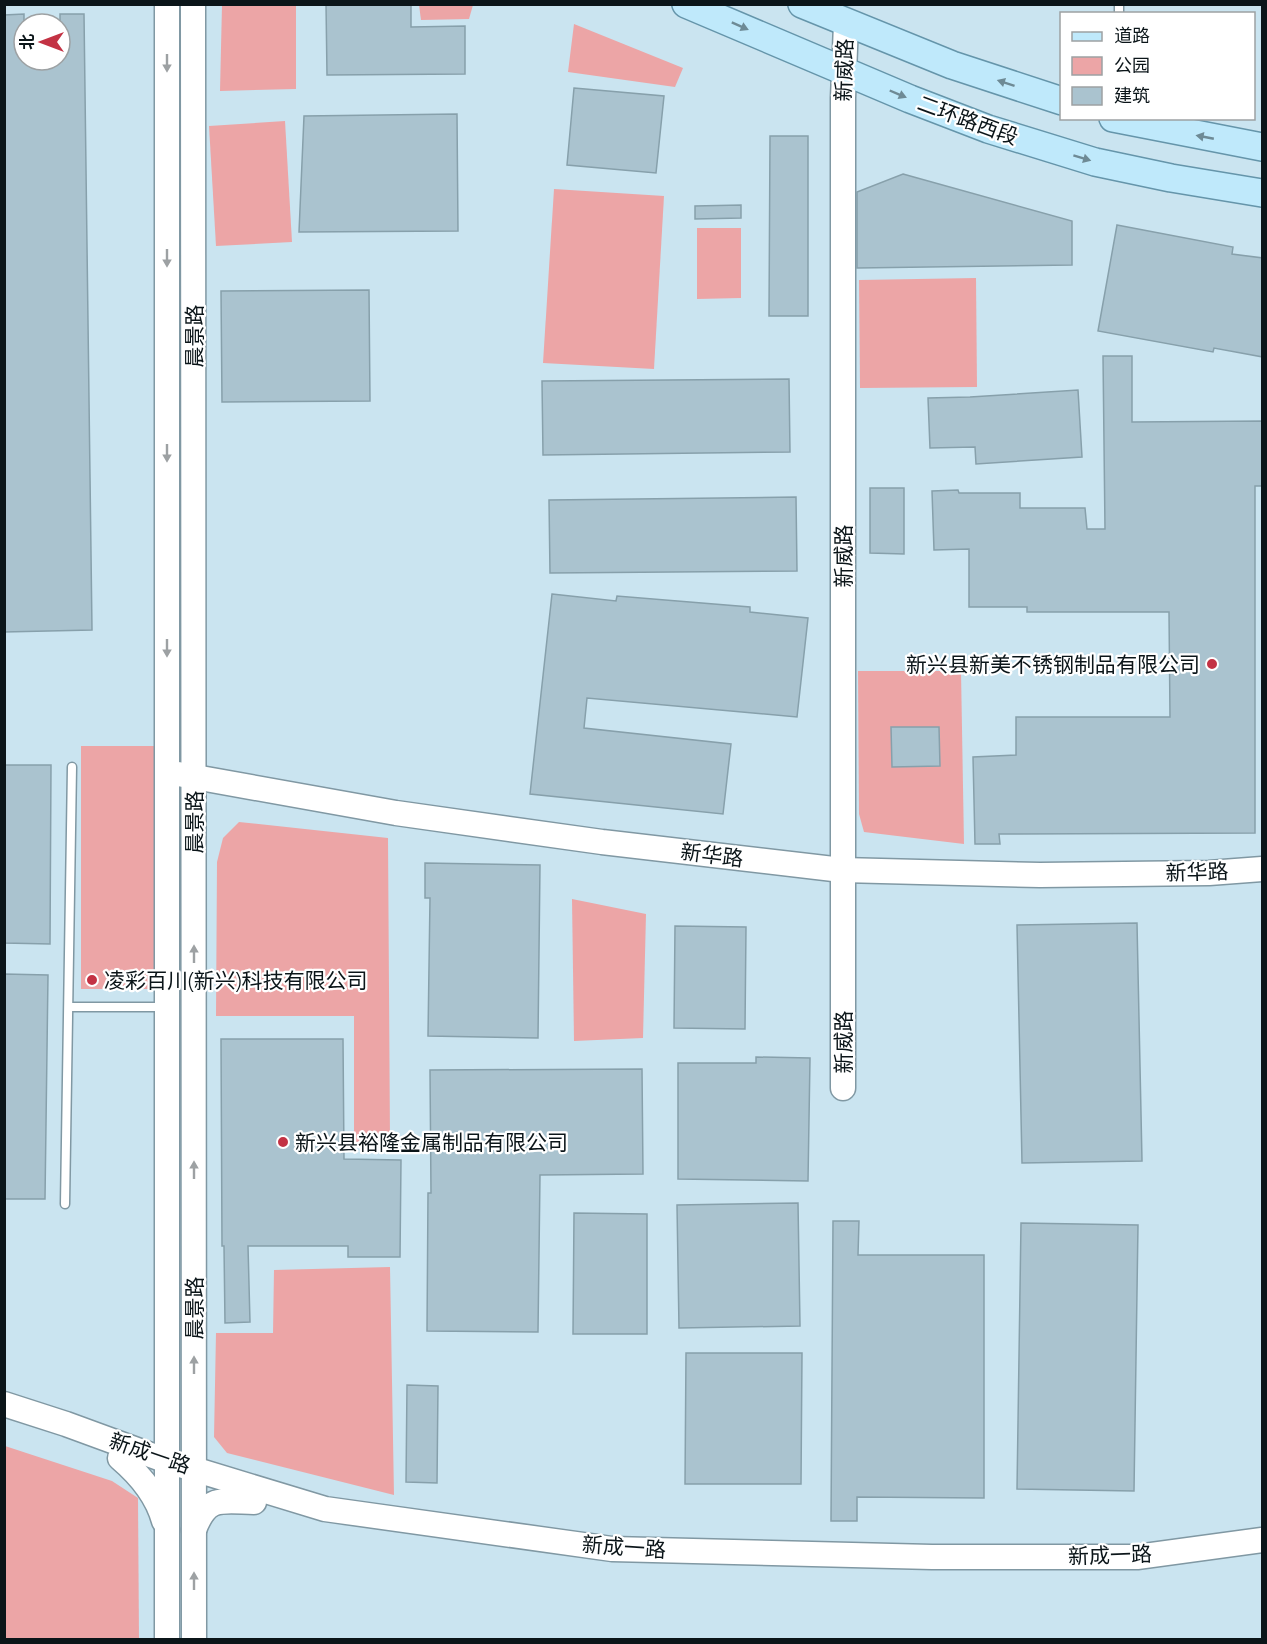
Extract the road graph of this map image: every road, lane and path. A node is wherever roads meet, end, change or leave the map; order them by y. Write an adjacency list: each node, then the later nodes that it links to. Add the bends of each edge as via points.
1 (167, 4): 12 (street, 晨景路, one-way to 12)
2 (193, 4): 13 (street, 晨景路)
3 (686, 4): 6 (main road, 二环路西段, one-way to 6)
4 (802, 4): 5 (main road)
5 (846, 24): 6 (street, 新威路); 7 (main road, one-way to 5)
6 (844, 72): 10 (main road, 二环路西段, one-way to 10, via 988,129 1095,162); 15 (street, 新威路)
7 (1060, 100)
8 (1120, 120): 9 (main road, one-way to 8)
9 (1263, 147)
10 (1263, 193)
11 (72, 767): 16 (lane)
12 (167, 771): 13 (street, 新华路); 17 (street, 晨景路)
13 (194, 778): 15 (street, 新华路, via 602,842); 22 (street, 晨景路, one-way to 13)
14 (1263, 869): 15 (street, 新华路, via 1051,874)
15 (842, 870): 18 (street, 新威路)
16 (69, 1007): 17 (lane); 19 (lane)
17 (167, 1007): 20 (street, 晨景路)
18 (843, 1088)
19 (65, 1204)
20 (167, 1402): 24 (street, via 152,1434); 25 (street, 晨景路)
21 (4, 1404): 24 (street, 新成一路)
22 (194, 1411): 26 (street, 晨景路); 27 (street, via 206,1450)
23 (4, 1418): 24 (street, 新成一路)
24 (120, 1451): 25 (street, 新成一路); 29 (street, via 160,1507)
25 (167, 1468): 26 (street, 新成一路); 29 (street, 晨景路)
26 (194, 1476): 27 (street, 新成一路); 28 (street, 晨景路)
27 (254, 1494): 28 (street, via 207,1506); 30 (street, 新成一路, via 325,1509 612,1549 932,1557 1137,1557); 31 (street, 新成一路, via 322,1522 611,1563 1138,1570)
28 (194, 1530): 33 (street, 晨景路, one-way to 28)
29 (167, 1537): 32 (street, 晨景路)
30 (1263, 1540)
31 (1263, 1553)
32 (167, 1640)
33 (194, 1640)

